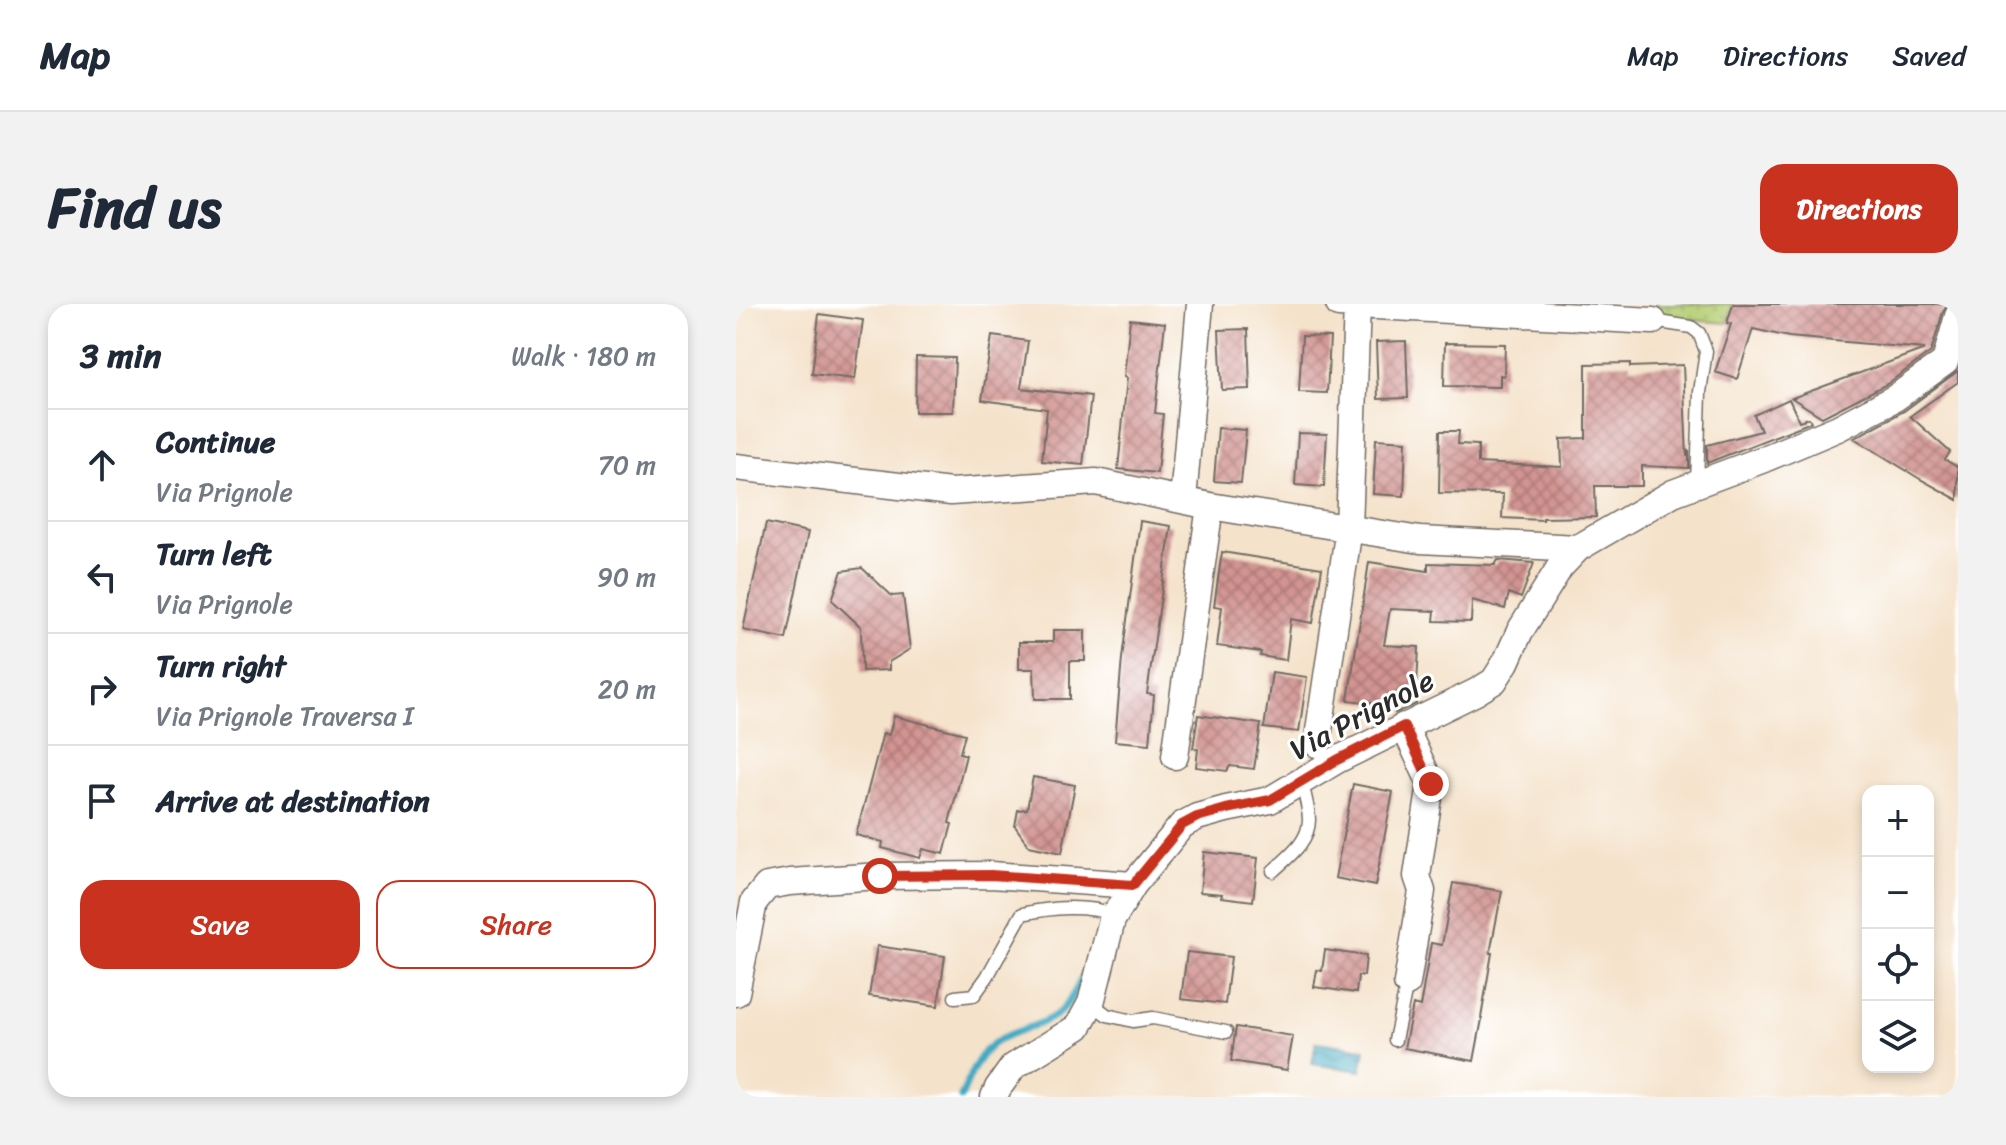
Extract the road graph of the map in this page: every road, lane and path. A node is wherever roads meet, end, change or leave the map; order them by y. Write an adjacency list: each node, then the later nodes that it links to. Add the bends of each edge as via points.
1 (1200, 304): 10 (street)
2 (1339, 304): 3 (street)
3 (1357, 305): 4 (street); 12 (street)
4 (1482, 307): 6 (street)
5 (1958, 316): 7 (street)
6 (1653, 321): 9 (lane, via 1691,327 1706,351)
7 (1952, 363): 9 (street, via 1838,428)
8 (736, 467): 10 (street, via 951,492 1096,482)
9 (1697, 485): 13 (street, via 1646,507)
10 (1183, 500): 11 (street)
11 (1210, 506): 12 (street); 16 (street)
12 (1349, 528): 13 (street, via 1420,540); 15 (street)
13 (1578, 548): 14 (street, Via Prignole, via 1560,567 1494,681)
14 (1404, 726): 17 (street, Via Prignole); 21 (street, via 1426,755 1431,784)
15 (1317, 744)
16 (1175, 756)
17 (1302, 782): 18 (lane, via 1307,833); 19 (street, Via Prignole, via 1270,800 1182,825)
18 (1273, 871)
19 (1133, 885): 20 (street, Via Prignole); 22 (street, via 991,875 880,876 767,886 754,902)
20 (1115, 914): 23 (lane, via 1076,907 1022,914 974,995); 24 (street, Via Prignole)
21 (1407, 983): 26 (lane)
22 (736, 993)
23 (955, 997)
24 (1091, 1003): 25 (lane, via 1107,1015 1133,1021 1153,1018); 27 (street, Via Prignole, via 1078,1027 1013,1067)
25 (1226, 1032)
26 (1395, 1040)
27 (994, 1097)

